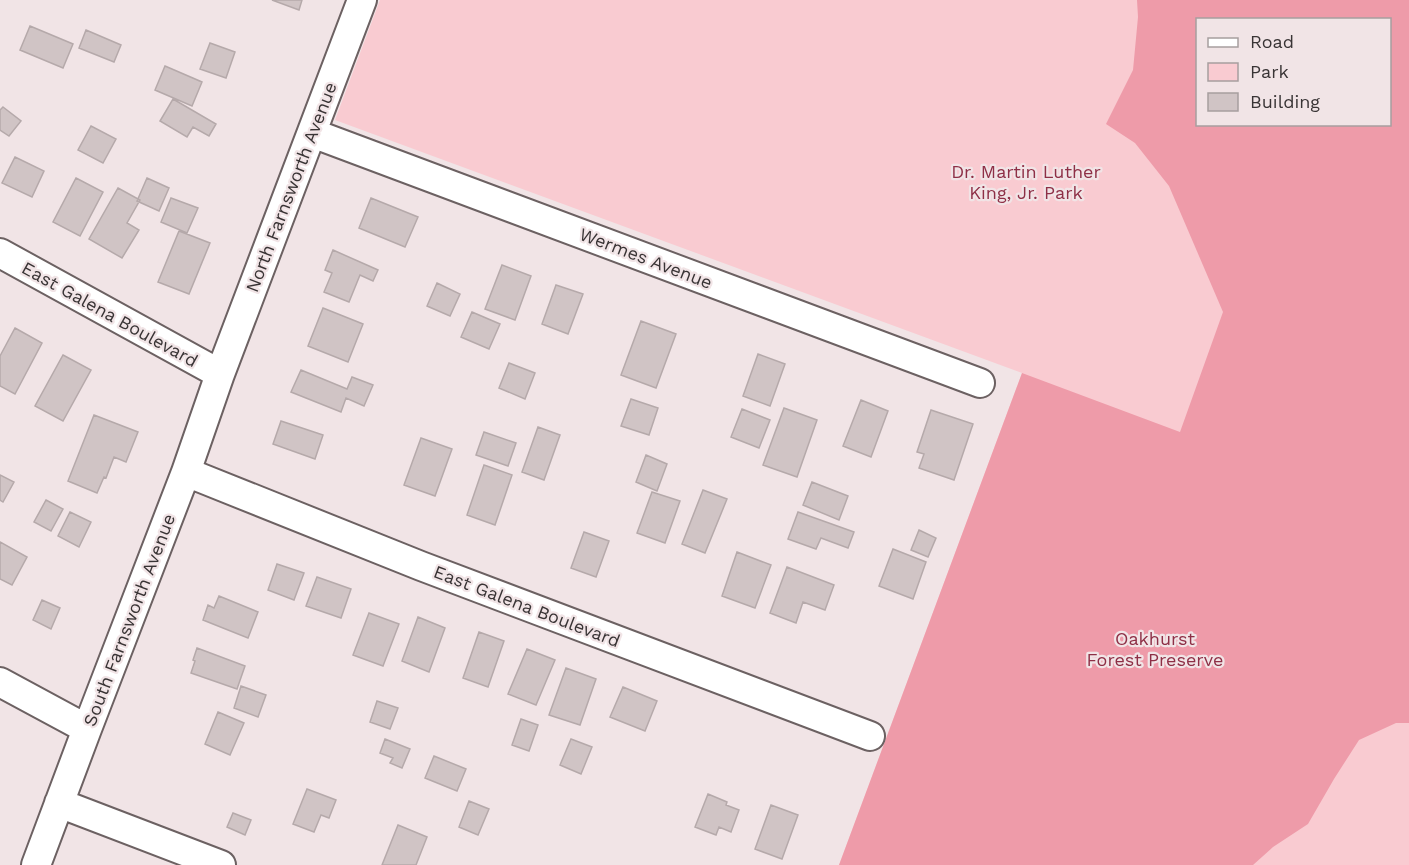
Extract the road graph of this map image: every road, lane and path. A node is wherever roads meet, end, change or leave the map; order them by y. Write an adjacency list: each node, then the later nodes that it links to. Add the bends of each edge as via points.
1 (362, 0): 2 (street, North Farnsworth Avenue)
2 (312, 133): 4 (street, North Farnsworth Avenue); 5 (street, Wermes Avenue)
3 (0, 253): 4 (street, East Galena Boulevard)
4 (220, 374): 6 (street, South Farnsworth Avenue)
5 (980, 383)
6 (186, 472): 8 (street, South Farnsworth Avenue); 9 (street, East Galena Boulevard, via 421,566)
7 (0, 682): 8 (street)
8 (87, 729): 10 (street, South Farnsworth Avenue)
9 (870, 736)
10 (59, 803): 11 (street, South Farnsworth Avenue); 12 (street)
11 (36, 865)
12 (221, 865)

